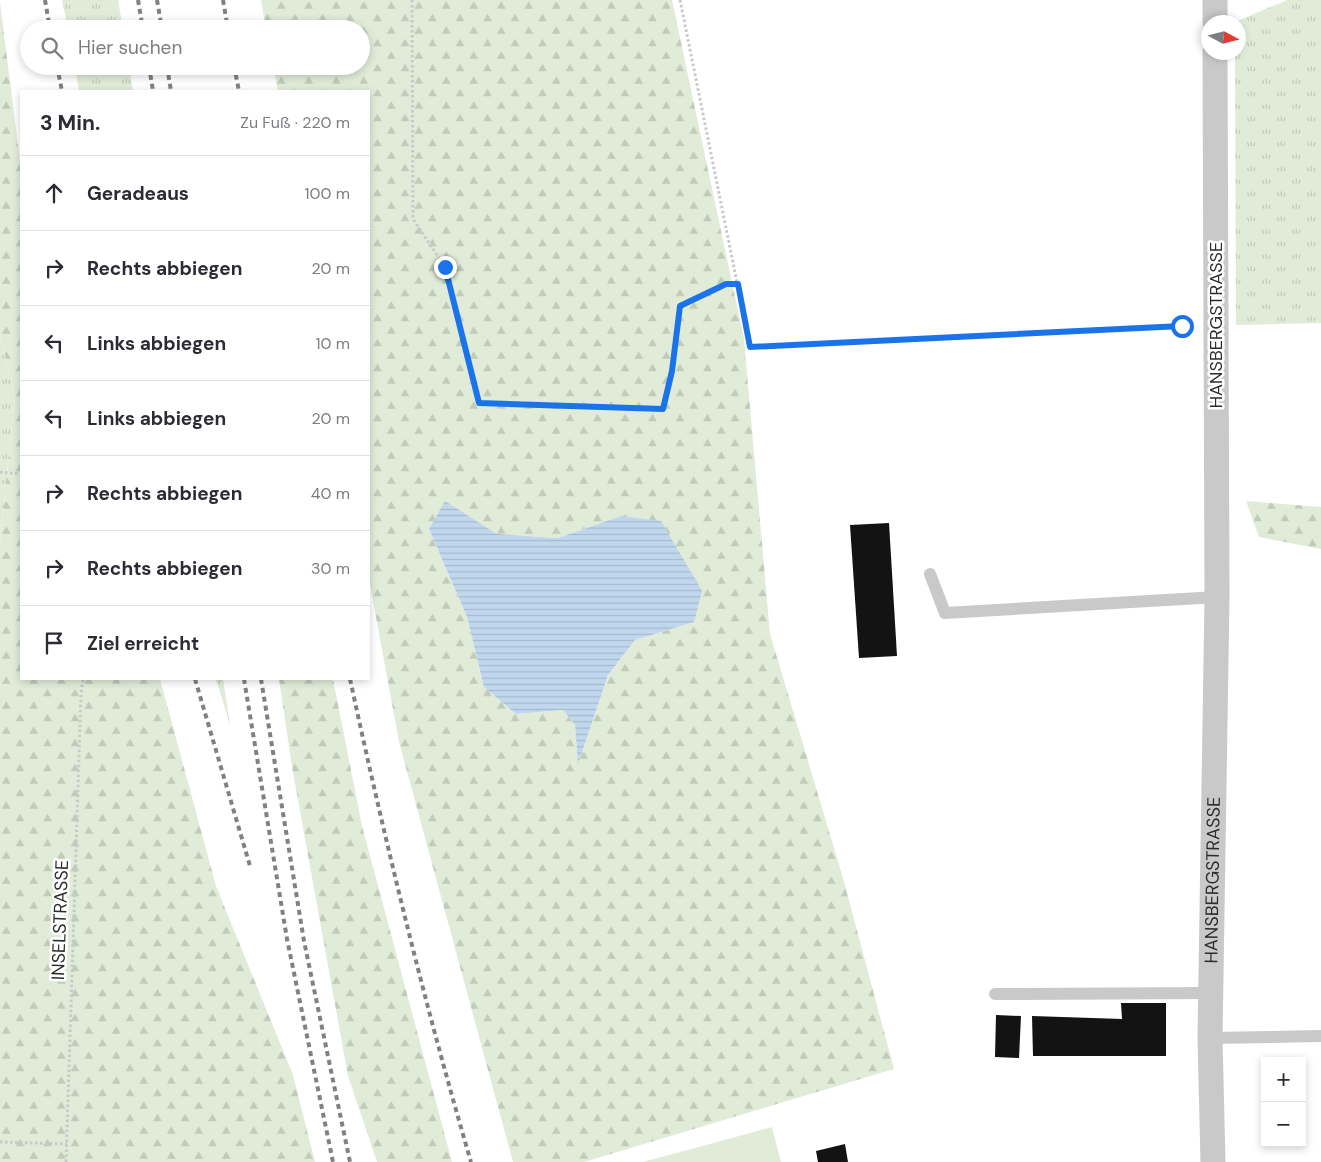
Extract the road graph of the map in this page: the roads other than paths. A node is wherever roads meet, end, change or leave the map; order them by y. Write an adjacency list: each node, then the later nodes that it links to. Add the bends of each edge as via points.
1 (1215, 0): 2 (street)
2 (1215, 15)
3 (1215, 60): 5 (street, HANSBERGSTRASSE)
4 (930, 574): 5 (lane, via 945,613)
5 (1217, 597): 6 (street, HANSBERGSTRASSE)
6 (1211, 993): 7 (lane); 9 (street, HANSBERGSTRASSE)
7 (996, 994)
8 (1321, 1036): 9 (lane)
9 (1210, 1038): 10 (street, HANSBERGSTRASSE)
10 (1212, 1162)

